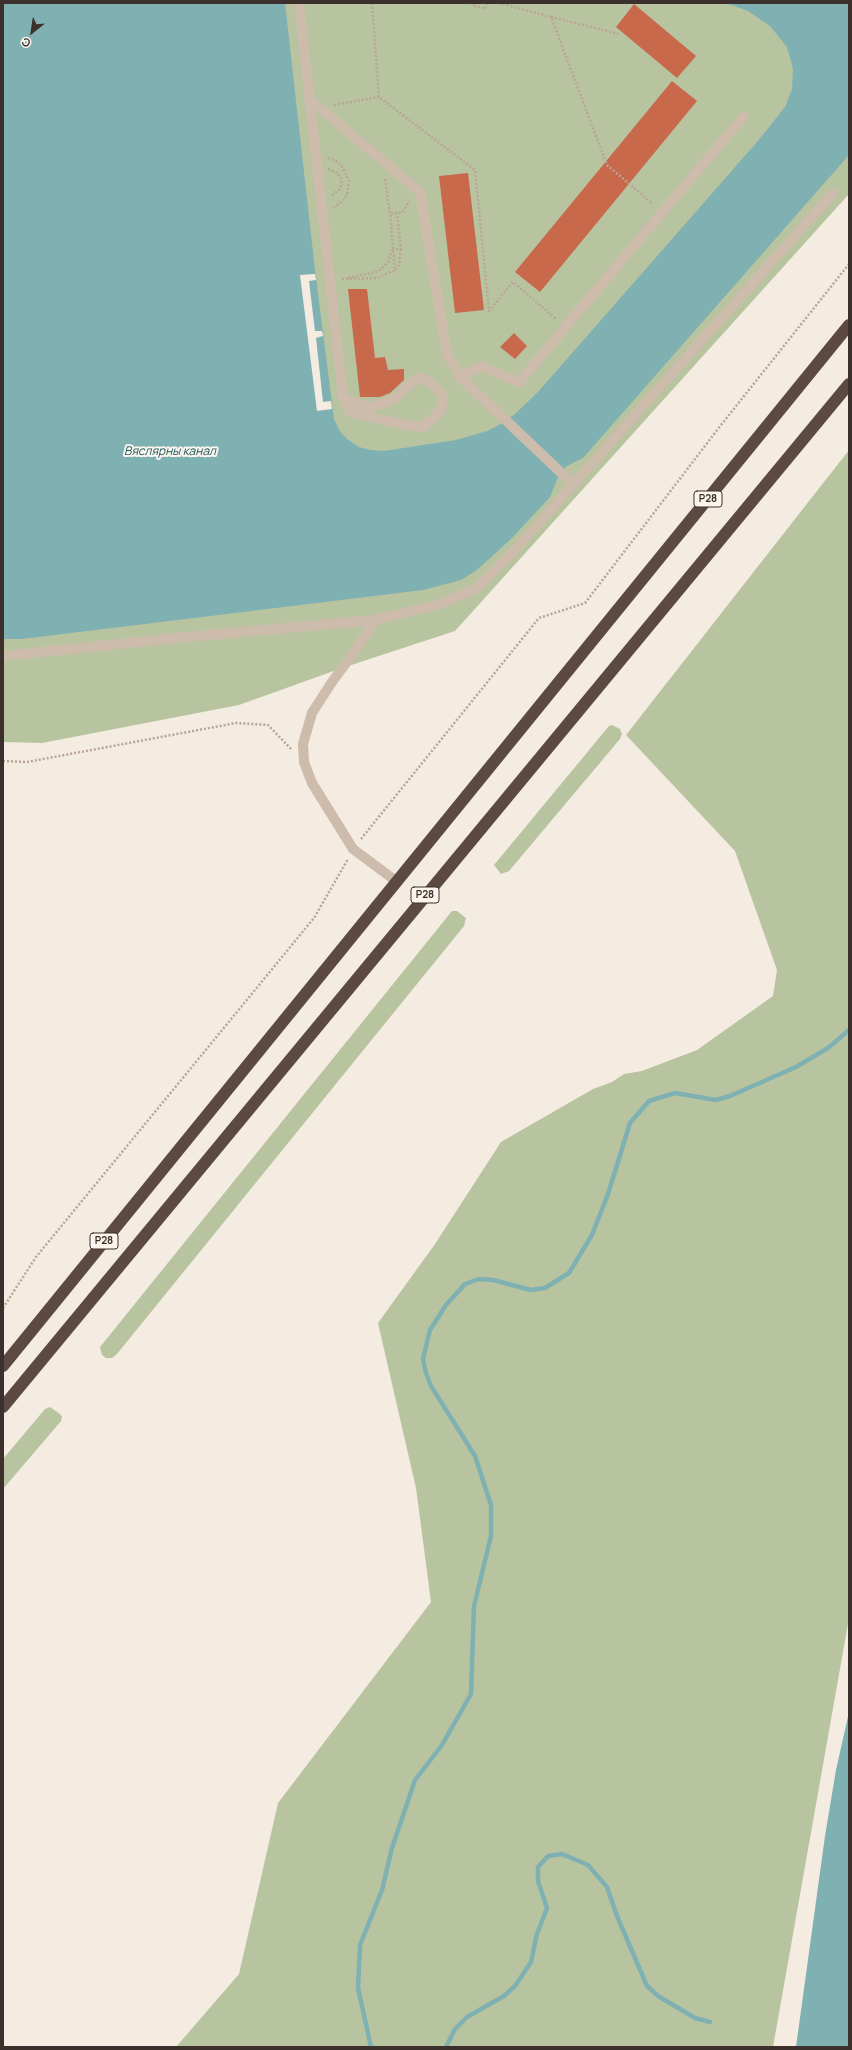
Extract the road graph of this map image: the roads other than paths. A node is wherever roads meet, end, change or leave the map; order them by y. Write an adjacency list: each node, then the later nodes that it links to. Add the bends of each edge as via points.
1 (298, 3): 2 (lane)
2 (309, 99): 6 (lane, via 420,192 447,354); 8 (lane)
3 (743, 117): 6 (lane, via 519,382 481,366)
4 (833, 194): 9 (lane)
5 (849, 325): 12 (highway, Р28)
6 (460, 377): 9 (lane)
7 (849, 384): 16 (highway, Р28)
8 (343, 398): 8 (lane, via 370,408 394,399 412,382 422,378 443,396 440,410 424,427 350,412)
9 (571, 483): 10 (lane, via 516,549 477,588 440,604)
10 (375, 620): 11 (lane); 12 (lane, via 312,713 303,744 304,762 312,783 353,849)
11 (3, 656)
12 (396, 881): 13 (highway, Р28)
13 (24, 1340): 14 (highway); 15 (highway, Р28)
14 (3, 1360)
15 (3, 1366)
16 (3, 1407)

